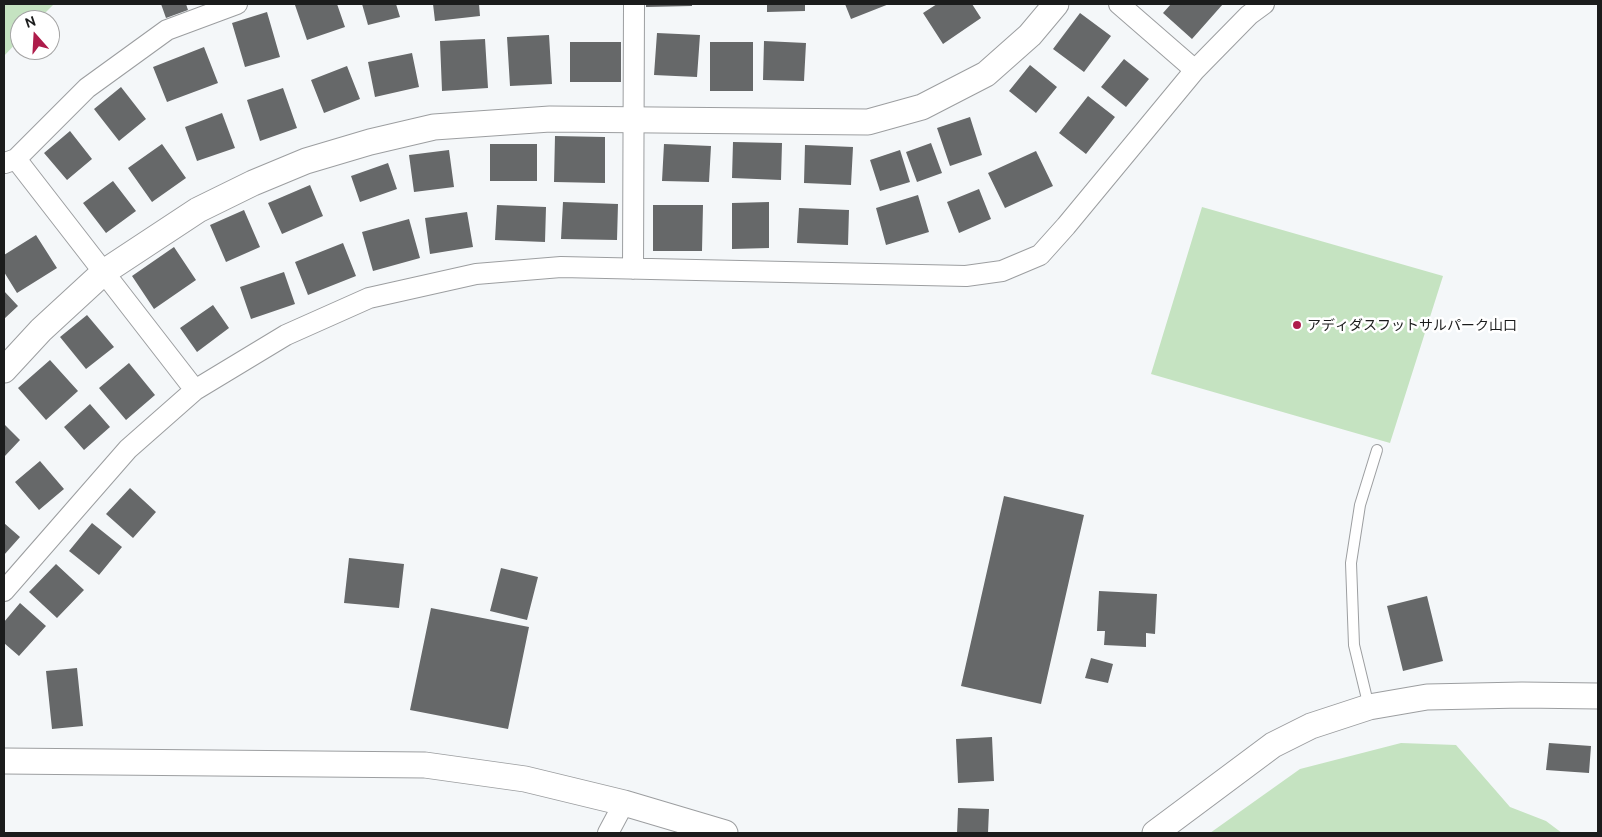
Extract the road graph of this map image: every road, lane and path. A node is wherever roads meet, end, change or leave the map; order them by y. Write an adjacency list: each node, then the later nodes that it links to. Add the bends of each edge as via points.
1 (237, 4): 8 (street, via 167,30 87,88)
2 (634, 4): 7 (street)
3 (1056, 4): 7 (street, via 1030,35 986,74 922,107 868,122)
4 (1119, 4): 6 (street)
5 (1264, 4): 6 (street)
6 (1195, 70): 9 (street, via 1040,255 1002,271 966,276)
7 (632, 119): 9 (street); 10 (street, via 550,119 434,127 370,142 306,161 253,183 198,210)
8 (10, 161): 10 (street)
9 (633, 269): 12 (street, via 561,267 476,274 368,298 286,334)
10 (104, 272): 11 (street, via 41,330); 12 (street)
11 (4, 370)
12 (195, 390): 14 (street, via 128,449)
13 (1376, 450): 16 (lane, via 1360,505 1351,563 1354,645)
14 (4, 591)
15 (1598, 696): 16 (street, via 1427,697)
16 (1368, 707): 21 (street, via 1311,726 1273,745)
17 (4, 761): 18 (street, via 425,765 524,778)
18 (624, 803): 19 (street); 20 (street)
19 (608, 833)
20 (725, 833)
21 (1154, 833)

